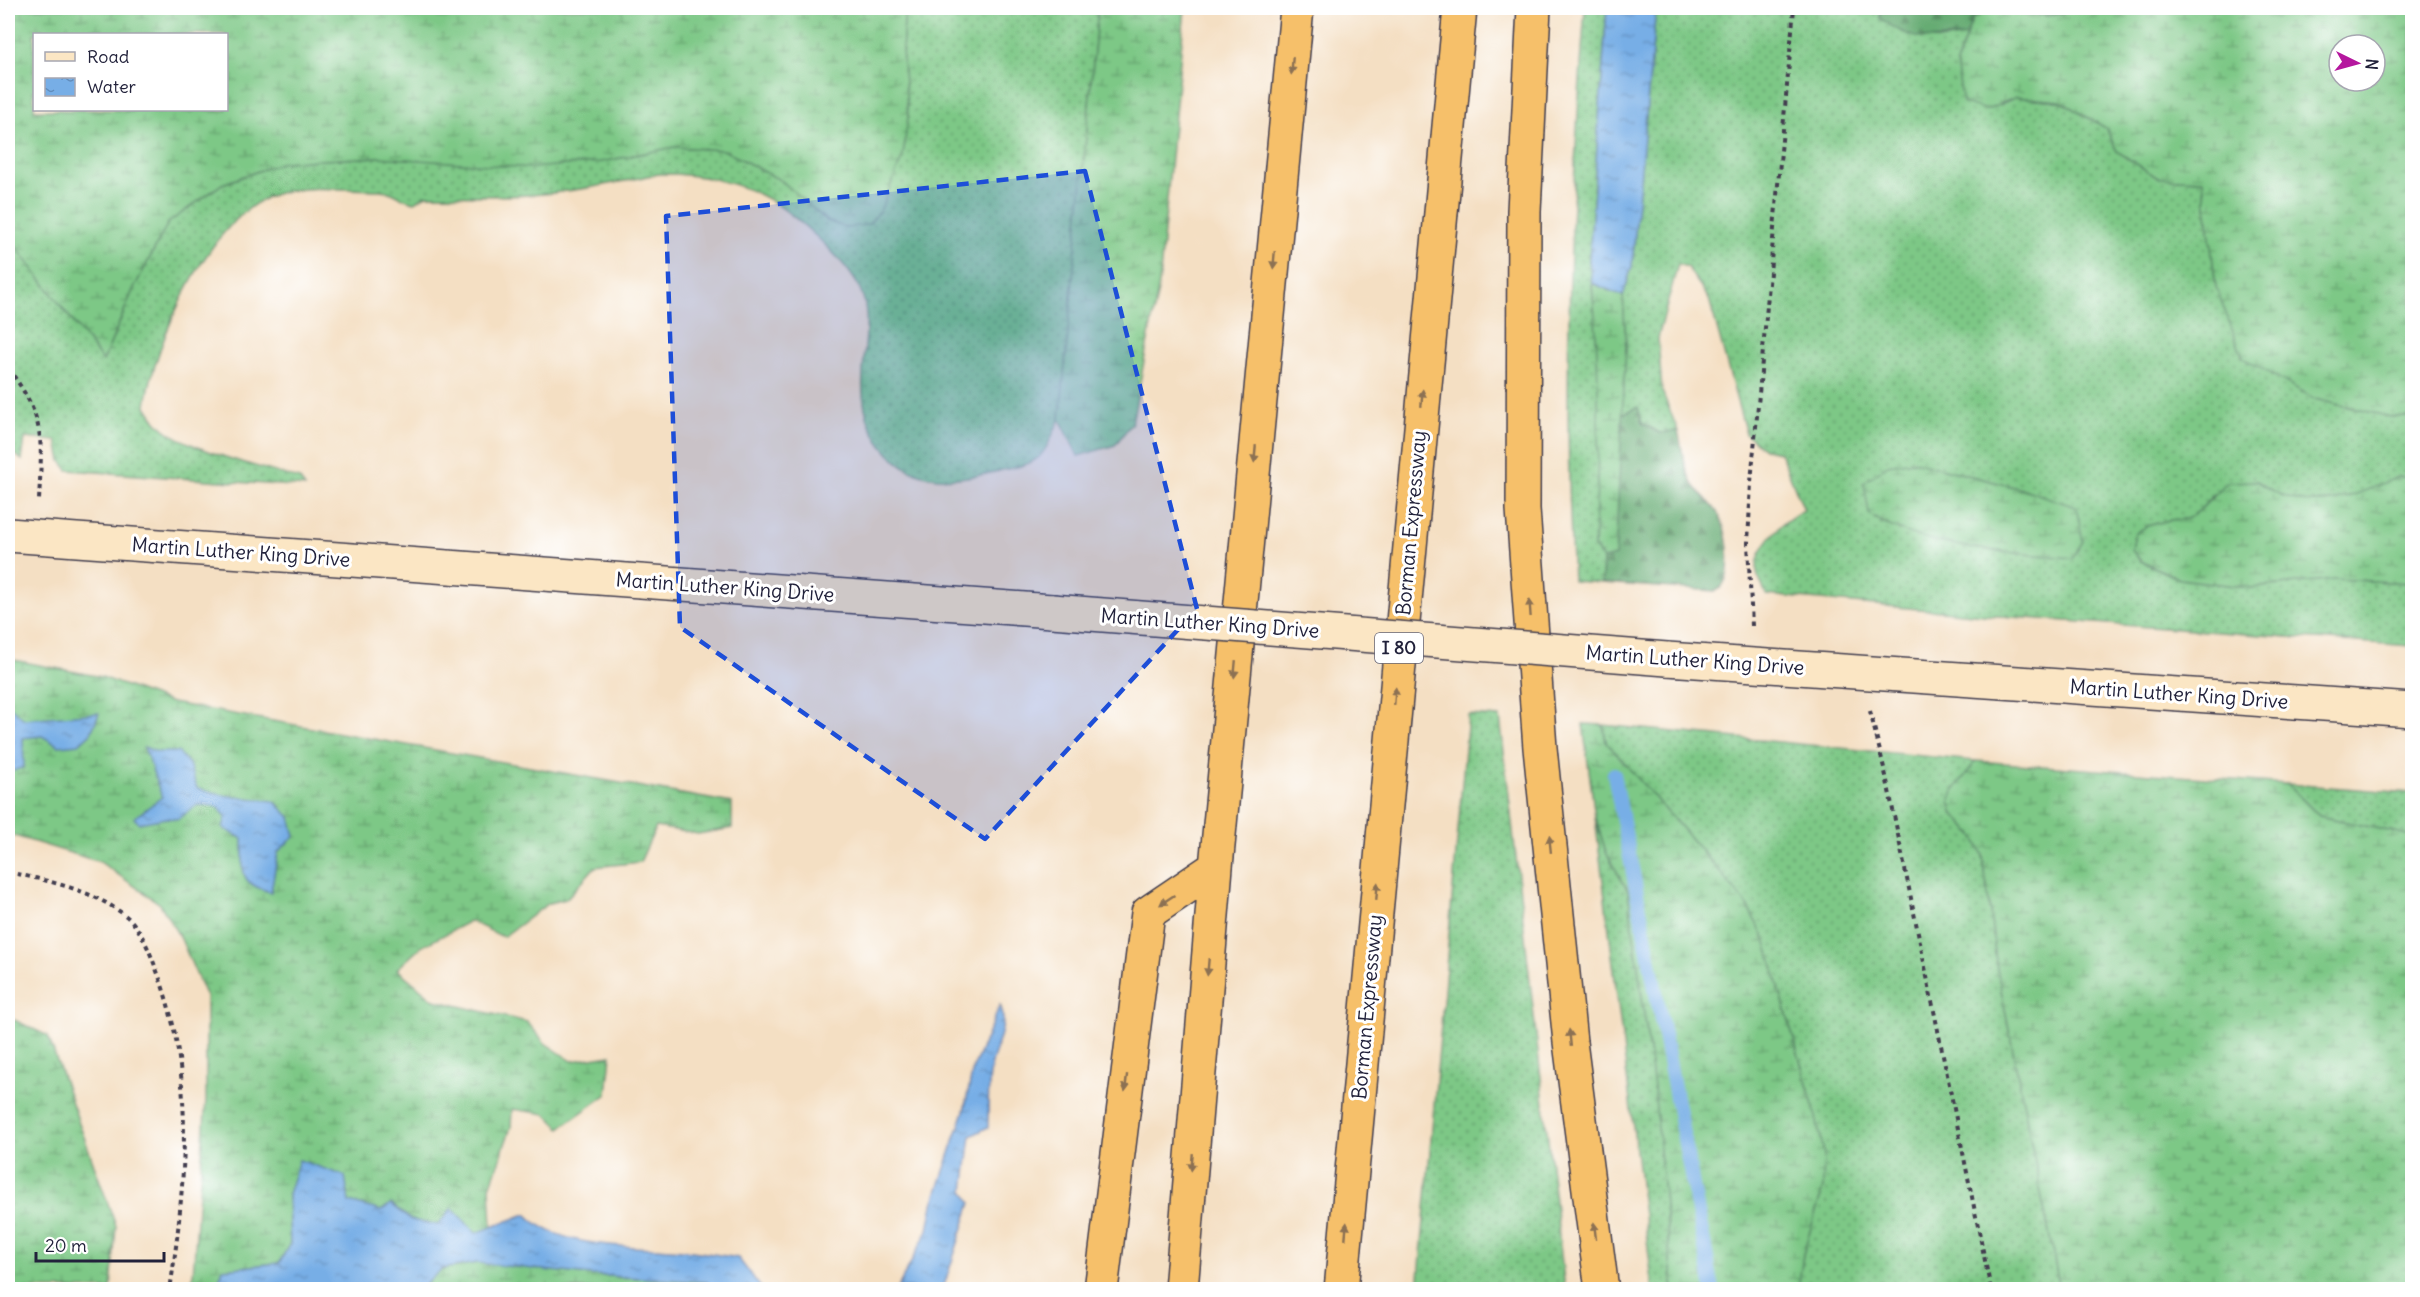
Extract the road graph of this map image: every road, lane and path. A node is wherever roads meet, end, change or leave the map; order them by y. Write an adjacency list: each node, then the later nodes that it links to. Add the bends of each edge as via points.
1 (1298, 8): 10 (highway, one-way to 10)
2 (1460, 8): 15 (highway, Borman Expressway / I 80, one-way to 2)
3 (1534, 8): 16 (highway, one-way to 3, via 1570,1042 1540,748 1523,509 1524,211)
4 (1794, 8): 7 (path, via 1749,514)
5 (8, 368): 6 (path, via 30,402 39,426 41,452)
6 (22, 536): 7 (main road, Martin Luther King Drive, bridge)
7 (1755, 665): 8 (main road, Martin Luther King Drive)
8 (1861, 672): 9 (main road, Martin Luther King Drive); 17 (path, via 1886,776)
9 (2412, 710)
10 (1216, 867): 13 (highway, one-way to 13, via 1148,913); 14 (highway, one-way to 14)
11 (8, 872): 12 (path, via 93,895 128,917 148,947 169,1000 184,1103 183,1175)
12 (170, 1290)
13 (1101, 1290)
14 (1181, 1290)
15 (1341, 1290)
16 (1602, 1290)
17 (1991, 1290)

